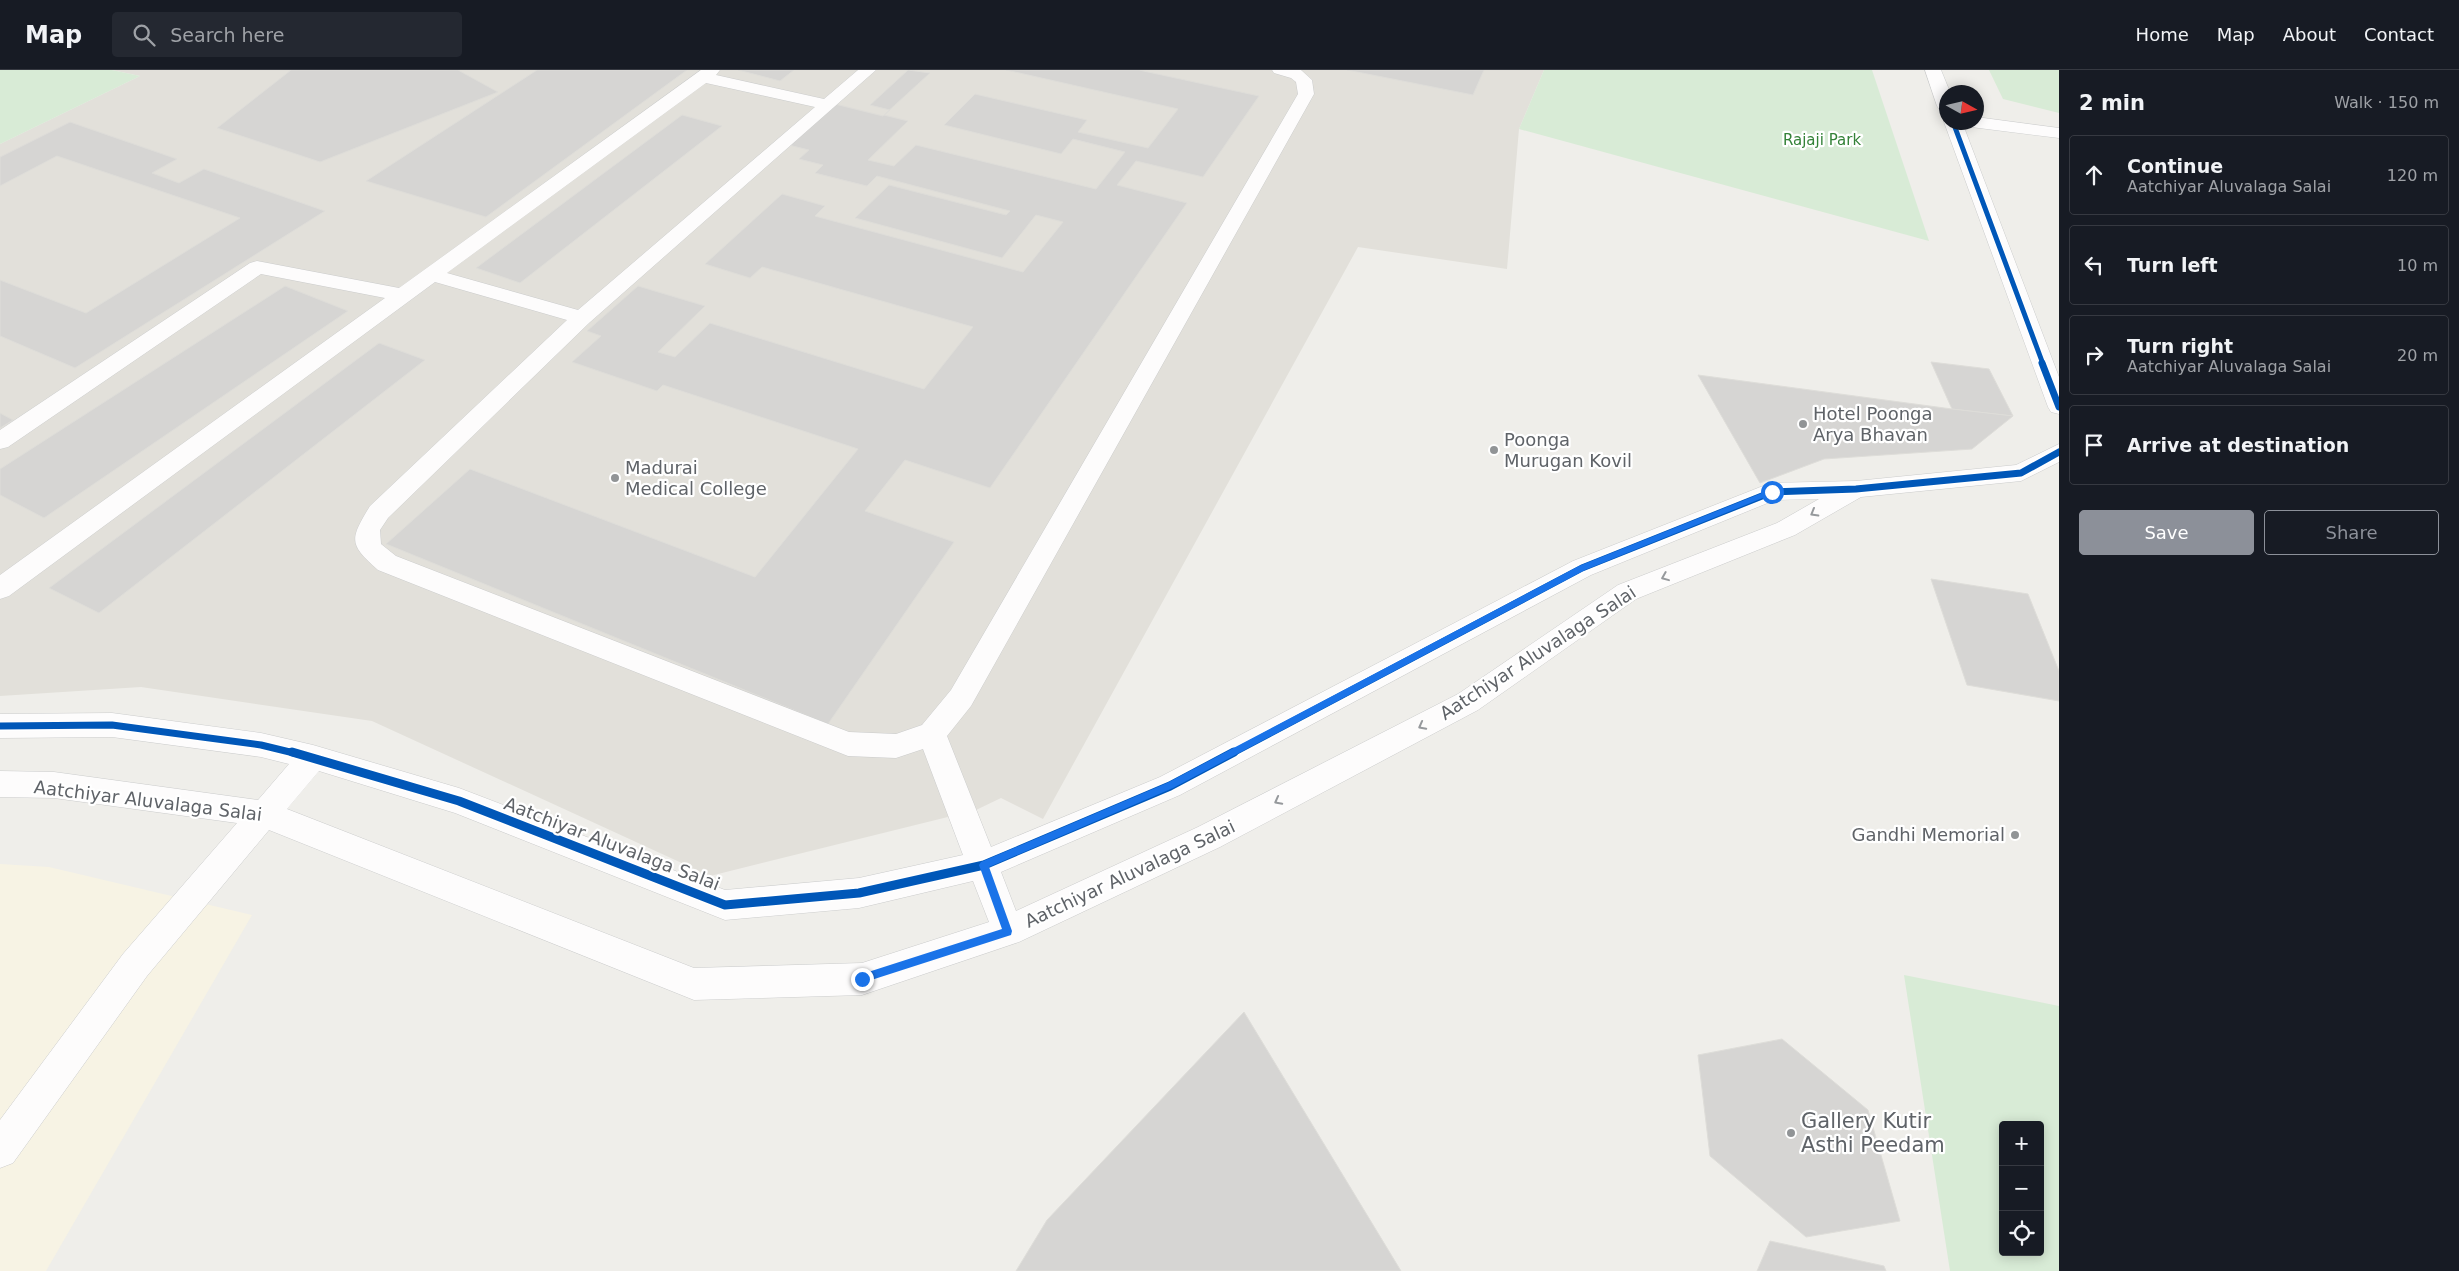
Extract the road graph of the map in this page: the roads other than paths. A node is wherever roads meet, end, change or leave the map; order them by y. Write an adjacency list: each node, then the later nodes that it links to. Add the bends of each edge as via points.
1 (868, 70): 6 (street)
2 (1280, 70): 19 (street, via 1297,74 1304,80 1306,94 962,698)
3 (1933, 70): 5 (street)
4 (708, 73): 6 (street); 10 (street)
5 (1939, 87)
6 (827, 106): 12 (street)
7 (1984, 124): 9 (street)
8 (1956, 130): 13 (street)
9 (2059, 133)
10 (431, 275): 11 (street); 12 (street)
11 (404, 295): 14 (street, via 257,267); 17 (street)
12 (582, 318): 19 (street, via 379,512 368,530 368,547 388,563 848,744 896,746)
13 (2059, 407)
14 (0, 441)
15 (2059, 452): 16 (street, Aatchiyar Aluvalaga Salai, via 2021,473)
16 (1856, 488): 23 (street, Aatchiyar Aluvalaga Salai, via 1772,492 1582,568 1170,786); 24 (street, Aatchiyar Aluvalaga Salai, one-way to 24, via 1786,529 1627,592 1468,702 1209,837)
17 (0, 589)
18 (0, 726): 20 (street, Aatchiyar Aluvalaga Salai, via 112,725 261,745)
19 (932, 734): 23 (street)
20 (313, 757): 22 (street); 23 (street, Aatchiyar Aluvalaga Salai, via 459,801 725,905 860,893)
21 (0, 784): 22 (street, Aatchiyar Aluvalaga Salai, via 54,785)
22 (264, 814): 24 (street, Aatchiyar Aluvalaga Salai, via 694,984 862,979); 25 (street, via 135,965)
23 (984, 865): 24 (street)
24 (1008, 931)
25 (0, 1150)

